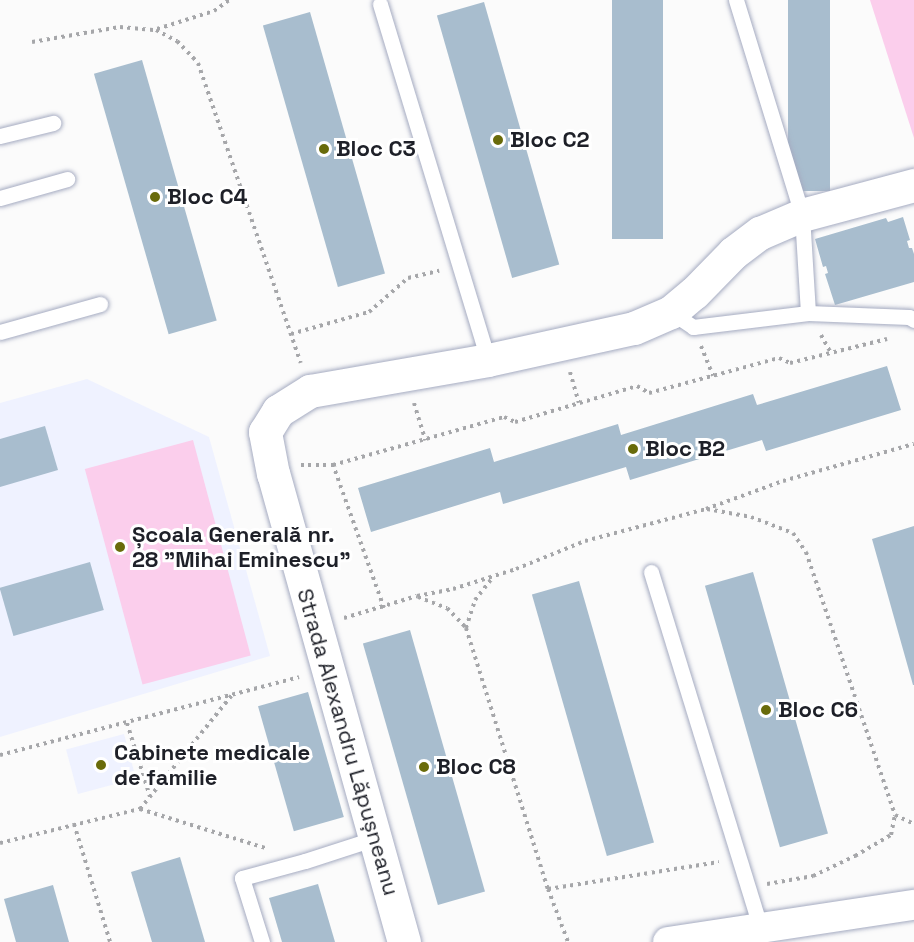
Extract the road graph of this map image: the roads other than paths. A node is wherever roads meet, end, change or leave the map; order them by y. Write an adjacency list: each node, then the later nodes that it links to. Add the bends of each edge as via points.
1 (736, 0): 8 (lane)
2 (380, 4): 14 (lane)
3 (53, 123): 4 (lane)
4 (0, 136)
5 (67, 179): 7 (lane)
6 (914, 185): 8 (street, Strada Alexandru Lăpușneanu)
7 (0, 198)
8 (802, 215): 10 (lane); 11 (street, Strada Alexandru Lăpușneanu, via 760,233 733,253 694,293)
9 (99, 304): 13 (lane)
10 (808, 313): 11 (lane); 12 (lane)
11 (682, 319): 14 (street, Strada Alexandru Lăpușneanu)
12 (914, 320)
13 (0, 332)
14 (488, 360): 16 (street, Strada Alexandru Lăpușneanu, via 310,391 278,411 265,432 326,670)
15 (651, 572): 18 (lane)
16 (376, 838): 19 (lane, via 242,878); 20 (street, Strada Alexandru Lăpușneanu)
17 (914, 905): 18 (street)
18 (760, 926): 21 (street)
19 (262, 942)
20 (404, 942)
21 (668, 942)

